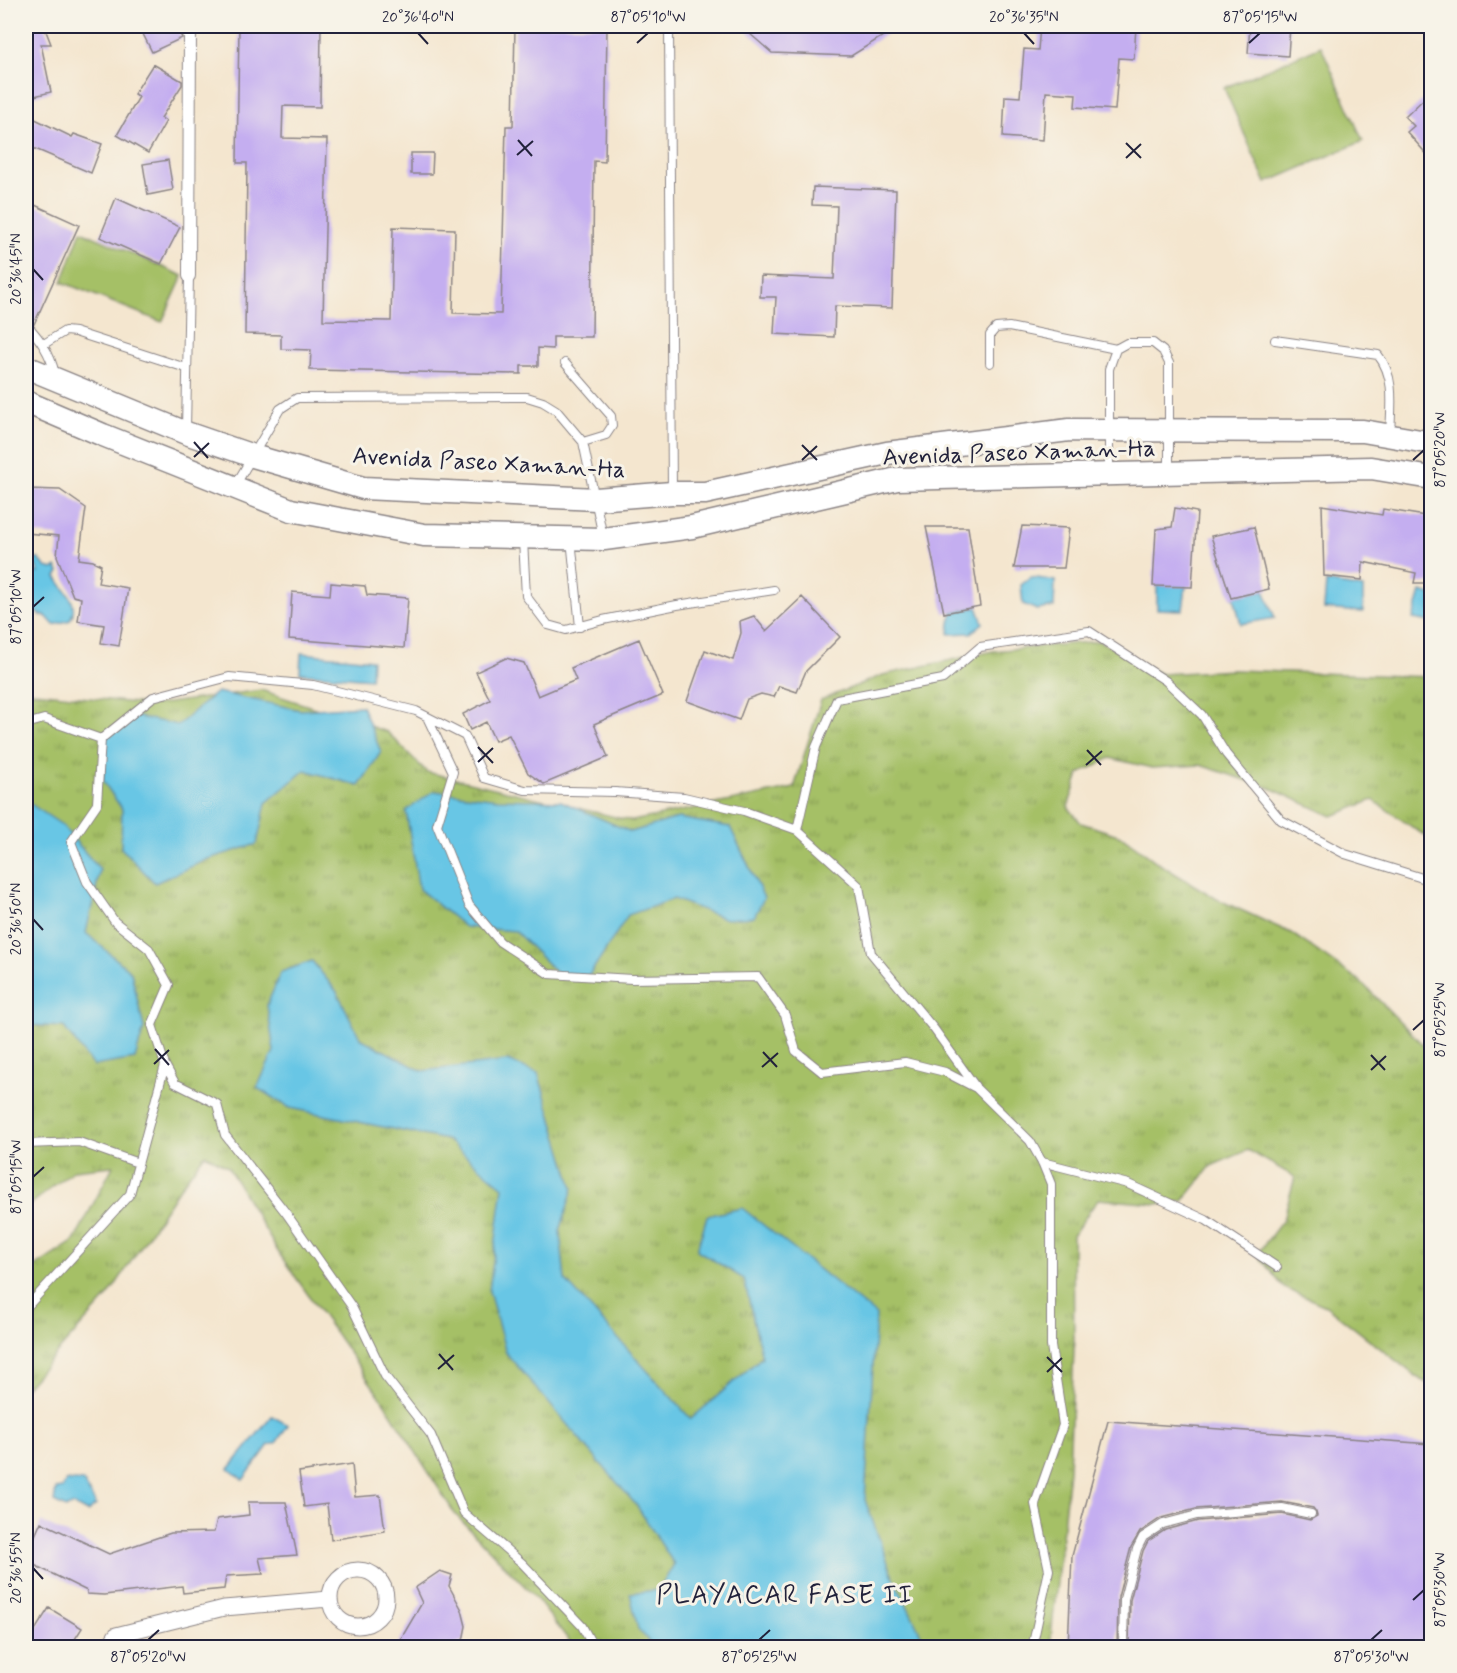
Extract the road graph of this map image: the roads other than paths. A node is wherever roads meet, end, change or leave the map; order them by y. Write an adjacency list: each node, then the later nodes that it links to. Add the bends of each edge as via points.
1 (190, 26): 3 (street)
2 (669, 26): 26 (lane)
3 (189, 276): 11 (lane)
4 (26, 324): 6 (lane)
5 (1275, 340): 17 (lane, via 1378,355 1386,364 1391,386)
6 (44, 344): 11 (lane, via 65,331 75,332); 12 (lane)
7 (1116, 349): 9 (lane, via 1009,327 996,328 990,334); 14 (lane, via 1109,369); 15 (lane, via 1127,343 1153,343 1163,351 1169,363)
8 (565, 363): 18 (lane, via 611,416 612,426 606,435)
9 (990, 363)
10 (26, 366): 12 (main road, Avenida Paseo Xaman-Ha)
11 (186, 369): 16 (lane)
12 (57, 381): 16 (main road, Avenida Paseo Xaman-Ha)
13 (26, 402): 25 (main road, Avenida Paseo Xaman-Ha)
14 (1108, 430): 15 (main road, Avenida Paseo Xaman-Ha); 21 (main road, Avenida Paseo Xaman-Ha, via 1069,430); 23 (lane)
15 (1168, 430): 17 (main road, Avenida Paseo Xaman-Ha, via 1363,431); 22 (lane)
16 (186, 433): 20 (main road, Avenida Paseo Xaman-Ha)
17 (1390, 436): 19 (main road, Avenida Paseo Xaman-Ha)
18 (583, 442): 20 (lane, via 556,410 527,397 297,398 280,408); 27 (lane)
19 (1431, 443)
20 (253, 456): 25 (lane); 27 (main road, Avenida Paseo Xaman-Ha, via 363,488)
21 (892, 466): 23 (main road, Avenida Paseo Xaman-Ha); 26 (main road, Avenida Paseo Xaman-Ha, via 705,492); 30 (main road, Avenida Paseo Xaman-Ha, via 692,527)
22 (1169, 473): 23 (main road, Avenida Paseo Xaman-Ha); 24 (main road, Avenida Paseo Xaman-Ha, via 1371,468)
23 (1109, 475)
24 (1431, 478)
25 (235, 487): 28 (main road, Avenida Paseo Xaman-Ha, via 291,510 424,535)
26 (672, 493): 27 (main road, Avenida Paseo Xaman-Ha)
27 (596, 499): 30 (lane)
28 (523, 537): 29 (main road, Avenida Paseo Xaman-Ha); 32 (lane, via 526,596 548,625 566,630)
29 (571, 538): 30 (main road, Avenida Paseo Xaman-Ha); 32 (lane)
30 (604, 539)
31 (774, 590): 32 (lane, via 677,605)
32 (580, 627)
33 (427, 717): 35 (lane, via 313,685 229,677 153,697); 36 (lane, via 465,735 484,778 525,790 684,797 744,811); 39 (lane, via 453,772 437,825 469,905 500,942 549,974 633,979 758,977 785,1015 796,1051 822,1072 905,1062 945,1072)
34 (26, 724): 35 (lane, via 44,719)
35 (101, 739): 38 (lane, via 96,804 71,842 87,882 115,922 149,949 169,986 152,1024)
36 (797, 830): 37 (lane, via 816,747 837,699 943,679 980,647 1089,631 1166,681 1202,715 1226,754 1281,820 1345,854); 39 (lane, via 859,886 871,953 934,1029)
37 (1431, 881)
38 (165, 1065): 42 (lane); 48 (lane, via 175,1083 217,1104 225,1135 352,1307 385,1376 431,1435 464,1513 522,1563 582,1626)
39 (976, 1088): 41 (lane, via 1030,1141)
40 (26, 1144): 42 (lane, via 79,1142)
41 (1042, 1162): 43 (lane, via 1128,1184 1206,1220); 49 (lane, via 1051,1184 1051,1346 1063,1425 1035,1504 1049,1570)
42 (138, 1163): 44 (lane, via 130,1194)
43 (1277, 1267)
44 (26, 1308)
45 (1311, 1514): 50 (lane, via 1282,1508 1197,1515 1163,1524 1143,1537 1124,1599)
46 (329, 1599): 47 (street, via 224,1608 116,1635)
47 (108, 1647)
48 (594, 1647)
49 (1032, 1647)
50 (1123, 1647)

